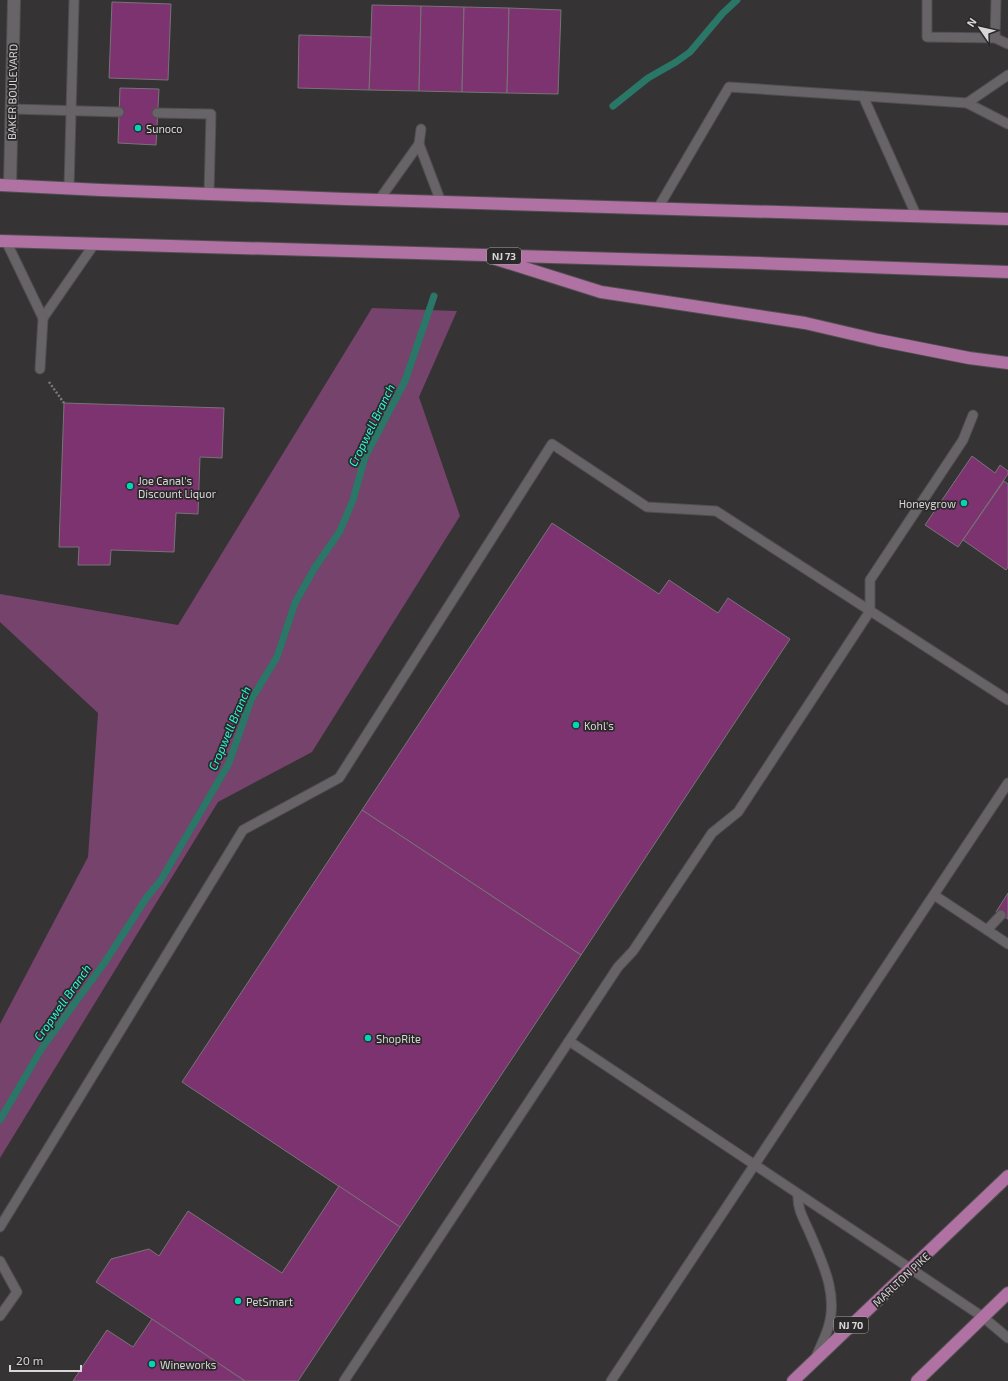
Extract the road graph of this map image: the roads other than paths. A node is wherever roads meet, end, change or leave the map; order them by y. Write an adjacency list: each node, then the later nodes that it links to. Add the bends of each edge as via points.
1 (14, 0): 10 (street, BAKER BOULEVARD)
2 (927, 0): 5 (lane, via 927,37)
3 (996, 0): 5 (lane)
4 (74, 1): 11 (lane)
5 (995, 38): 6 (lane)
6 (1008, 44)
7 (1008, 75): 9 (lane)
8 (864, 96): 9 (lane); 23 (lane, via 729,87); 25 (lane)
9 (967, 103): 14 (lane)
10 (12, 109): 11 (lane); 17 (street, BAKER BOULEVARD)
11 (70, 110): 12 (lane); 18 (lane)
12 (119, 112)
13 (157, 113): 20 (lane, via 211,114)
14 (1008, 124)
15 (421, 129): 16 (lane)
16 (419, 144): 21 (lane); 22 (lane)
17 (5, 185): 18 (highway); 19 (highway)
18 (68, 188): 20 (highway)
19 (0, 194)
20 (209, 194): 21 (highway)
21 (379, 200): 22 (highway)
22 (441, 202): 23 (highway)
23 (658, 208): 25 (highway)
24 (1008, 213): 26 (highway)
25 (917, 217): 26 (highway)
26 (946, 217): 27 (highway)
27 (1008, 219)
28 (3, 241): 29 (highway, NJ 73); 32 (lane)
29 (95, 243): 30 (highway, NJ 73); 32 (lane)
30 (482, 255): 31 (highway, NJ 73); 33 (highway, via 601,292 805,323 969,358)
31 (1008, 272)
32 (43, 318): 34 (lane)
33 (1008, 363)
34 (40, 369)
35 (973, 415): 36 (lane, via 963,440 870,580)
36 (870, 611): 37 (lane); 43 (lane, via 738,812 712,833); 47 (lane, via 716,511 647,507 552,444 339,778 243,830)
37 (1008, 700)
38 (1008, 783): 39 (lane)
39 (934, 895): 41 (lane); 44 (lane)
40 (1001, 915): 41 (lane)
41 (987, 930): 42 (lane)
42 (1008, 944)
43 (569, 1041): 44 (lane); 55 (lane)
44 (754, 1164): 46 (lane); 56 (lane)
45 (1008, 1176): 49 (highway, MARLTON PIKE / NJ 70)
46 (798, 1194): 49 (lane); 54 (lane, via 797,1205 824,1265 831,1290 832,1310)
47 (0, 1227)
48 (0, 1261): 51 (lane, via 17,1292)
49 (910, 1270): 52 (lane); 54 (highway, MARLTON PIKE / NJ 70)
50 (1008, 1293): 52 (highway)
51 (0, 1316)
52 (984, 1317): 53 (lane); 58 (highway)
53 (1008, 1338)
54 (816, 1358): 57 (highway, MARLTON PIKE / NJ 70)
55 (344, 1381)
56 (611, 1381)
57 (793, 1381)
58 (917, 1381)

